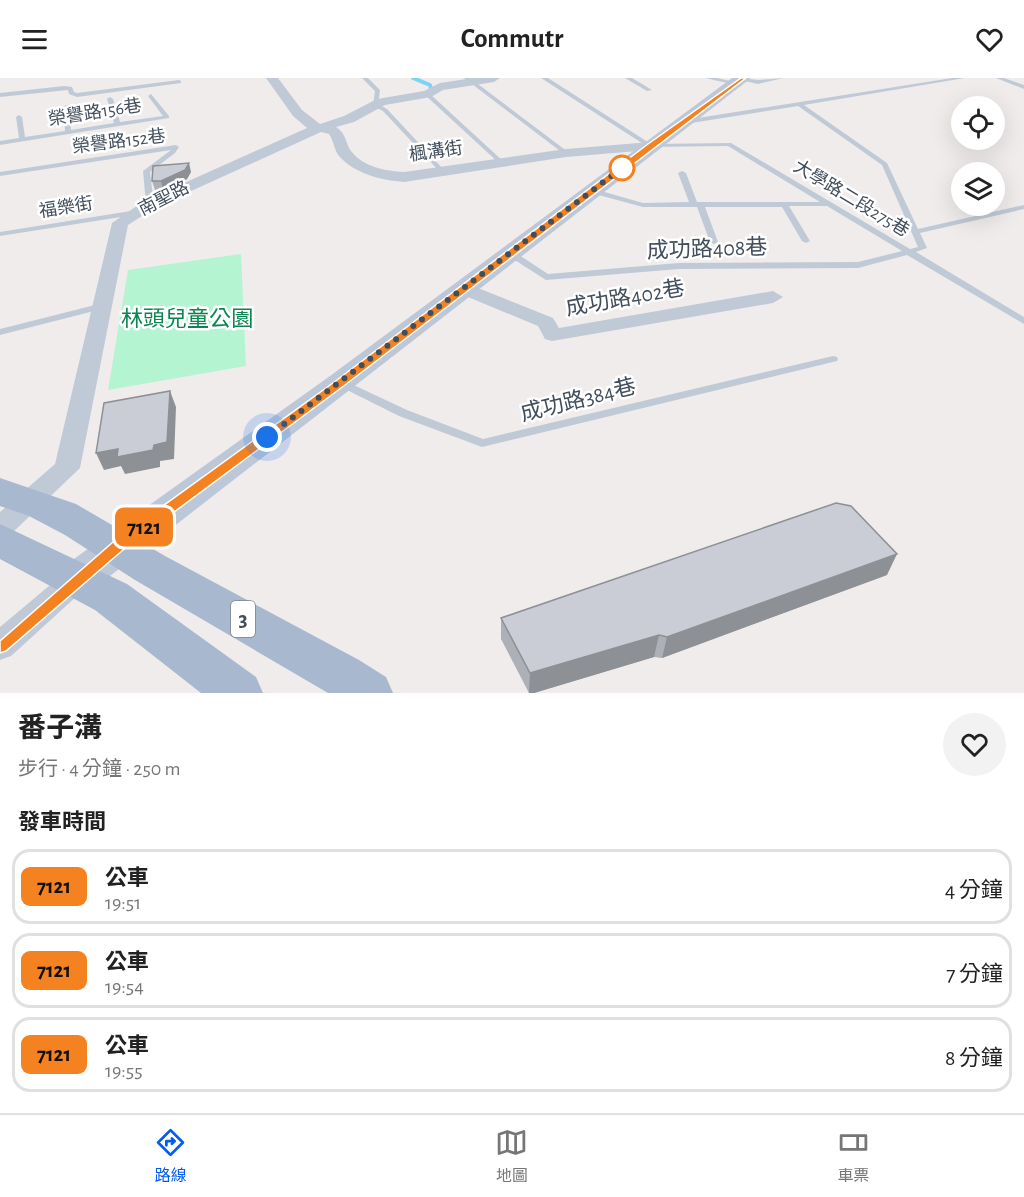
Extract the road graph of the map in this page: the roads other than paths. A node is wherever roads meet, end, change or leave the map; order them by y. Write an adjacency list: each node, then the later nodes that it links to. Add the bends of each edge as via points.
1 (272, 78): 25 (street, 楓溝街, via 309,124)
2 (365, 78): 20 (lane, via 378,91)
3 (494, 78): 10 (street, 南聖路)
4 (544, 78): 29 (lane)
5 (628, 78): 14 (lane)
6 (708, 78): 11 (lane)
7 (781, 78): 11 (lane)
8 (962, 78): 19 (lane)
9 (999, 78): 13 (lane)
10 (469, 80): 15 (street, 南聖路); 30 (lane)
11 (740, 80): 23 (main road)
12 (179, 82): 16 (lane, via 77,94 64,88)
13 (1024, 87)
14 (649, 90)
15 (427, 94): 20 (street, 南聖路); 31 (lane)
16 (0, 95)
17 (151, 96): 24 (lane, 榮譽路156巷, via 167,117)
18 (110, 99): 24 (lane)
19 (799, 104): 23 (lane); 41 (lane, via 885,164)
20 (375, 105): 25 (street, 南聖路); 32 (lane, via 385,110)
21 (66, 107): 26 (lane)
22 (19, 117): 27 (lane)
23 (682, 123): 29 (main road)
24 (118, 124): 26 (lane, 榮譽路156巷)
25 (325, 127): 32 (street, 楓溝街, via 341,138 344,153 372,173 404,177); 40 (street, 南聖路)
26 (68, 132): 27 (lane, 榮譽路156巷)
27 (22, 140): 28 (lane, 榮譽路156巷)
28 (0, 143)
29 (650, 146): 30 (street, 楓溝街); 35 (main road); 37 (lane, 大學路二段275巷, via 729,144)
30 (566, 153): 31 (street, 楓溝街)
31 (502, 162): 32 (street, 楓溝街)
32 (442, 171)
33 (682, 173): 38 (lane)
34 (0, 174): 40 (lane, 榮譽路152巷, via 176,147 146,171)
35 (594, 191): 38 (lane, via 643,205); 45 (main road)
36 (784, 204): 37 (lane); 38 (lane); 43 (lane)
37 (830, 204): 46 (lane, 大學路二段275巷)
38 (697, 205): 44 (lane)
39 (1024, 207): 41 (lane)
40 (144, 208): 42 (lane, 福樂街); 49 (street, 南聖路, via 120,223)
41 (916, 232): 46 (lane, via 923,248)
42 (0, 234)
43 (806, 241)
44 (714, 242)
45 (510, 253): 46 (lane, 成功路408巷, via 546,277 679,266 858,265); 47 (main road)
46 (912, 253): 50 (lane, 大學路二段275巷)
47 (463, 288): 48 (street, 成功路402巷, via 546,322 552,335); 53 (main road)
48 (773, 297)
49 (104, 306): 51 (lane); 54 (street, 南聖路, via 67,468)
50 (1024, 321)
51 (0, 332)
52 (833, 359): 53 (lane, 成功路384巷, via 482,443)
53 (341, 383): 57 (main road)
54 (17, 496): 55 (street, 南聖路); 57 (main road, 3, via 58,511)
55 (0, 528)
56 (0, 540): 58 (main road)
57 (118, 546): 58 (main road); 61 (main road, 3)
58 (78, 578): 59 (street); 60 (main road, via 111,597)
59 (0, 646)
60 (239, 693)
61 (369, 693)

